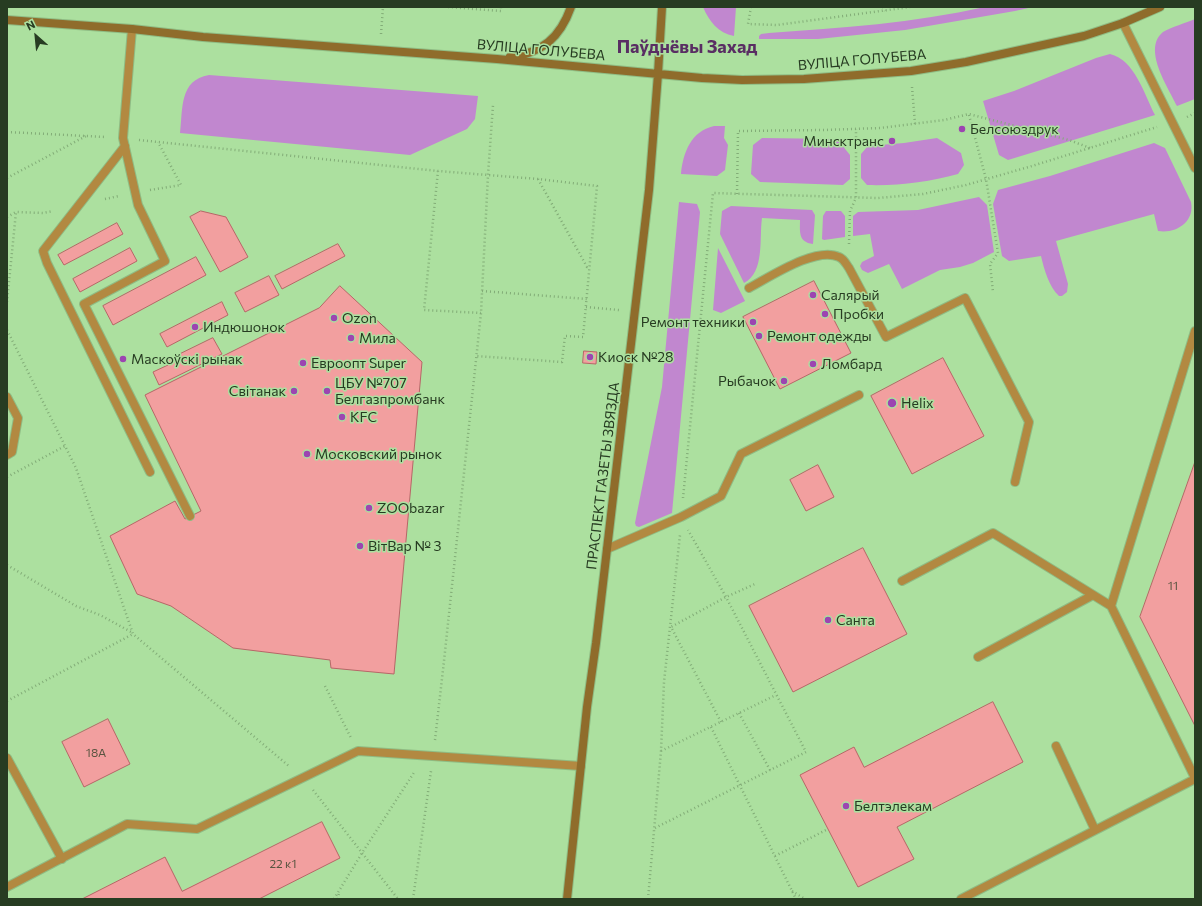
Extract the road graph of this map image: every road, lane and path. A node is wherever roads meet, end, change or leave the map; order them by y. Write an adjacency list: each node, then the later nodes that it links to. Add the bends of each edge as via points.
1 (383, 7): 14 (path)
2 (448, 7): 3 (path, via 501,11)
3 (501, 7)
4 (571, 7): 15 (main road, via 562,28 546,45 524,55)
5 (662, 7): 17 (main road, ПРАСПЕКТ ГАЗЕТЫ ЗВЯЗДА)
6 (751, 7): 10 (path, via 748,24 777,25)
7 (883, 7): 10 (path)
8 (910, 7): 10 (path)
9 (1160, 7): 12 (main road, ВУЛІЦА ГОЛУБЕВА)
10 (885, 11)
11 (7, 20): 13 (main road, ВУЛІЦА ГОЛУБЕВА)
12 (1124, 23): 16 (main road, ВУЛІЦА ГОЛУБЕВА, via 1084,36 966,62); 21 (lane)
13 (132, 29): 14 (main road, ВУЛІЦА ГОЛУБЕВА); 26 (lane)
14 (379, 51): 15 (main road, ВУЛІЦА ГОЛУБЕВА)
15 (497, 59): 17 (main road, ВУЛІЦА ГОЛУБЕВА)
16 (911, 71): 17 (main road, ВУЛІЦА ГОЛУБЕВА, via 856,76 742,80); 22 (path)
17 (658, 74): 45 (main road, ПРАСПЕКТ ГАЗЕТЫ ЗВЯЗДА, via 649,190)
18 (493, 105): 30 (path)
19 (1195, 113): 21 (path)
20 (969, 114): 22 (path); 27 (path); 33 (path)
21 (1172, 122): 27 (path); 28 (lane)
22 (915, 124): 23 (path)
23 (856, 130): 34 (path, via 738,131); 35 (path)
24 (7, 132): 25 (path)
25 (87, 135): 26 (path); 31 (path)
26 (124, 142): 29 (path); 54 (lane, via 43,251 47,264); 57 (lane, via 138,205 165,261 84,304)
27 (1091, 148): 33 (path)
28 (1195, 168)
29 (438, 171): 30 (path); 46 (path, via 424,310)
30 (488, 175): 32 (path); 40 (path)
31 (7, 178)
32 (538, 179): 37 (path, via 587,267); 37 (path, via 597,186)
33 (986, 179): 35 (path, via 923,194); 41 (path, via 998,253 990,264)
34 (737, 194): 35 (path); 58 (path, via 713,193)
35 (856, 198): 38 (path, via 850,212)
36 (16, 212): 43 (path)
37 (590, 266): 42 (path)
38 (849, 268): 39 (lane, via 842,259 833,255 812,256); 56 (lane, via 886,337 965,298 1029,422)
39 (749, 288)
40 (482, 291): 42 (path); 46 (path)
41 (993, 292)
42 (587, 299): 44 (path)
43 (7, 302)
44 (586, 307): 45 (path); 49 (path, via 583,337 565,336 562,362)
45 (635, 312): 59 (main road, ПРАСПЕКТ ГАЗЕТЫ ЗВЯЗДА)
46 (481, 314): 49 (path)
47 (7, 330): 52 (path)
48 (1195, 331): 65 (lane)
49 (476, 356): 78 (path, via 444,661)
50 (859, 395): 58 (lane, via 741,454 721,496)
51 (7, 397): 53 (lane, via 18,418 12,452)
52 (65, 446): 55 (path); 67 (path, via 76,468)
53 (7, 455)
54 (150, 472)
55 (7, 477)
56 (1015, 482)
57 (190, 516)
58 (681, 518): 59 (lane); 64 (path); 66 (path)
59 (607, 549): 80 (main road, ПРАСПЕКТ ГАЗЕТЫ ЗВЯЗДА)
60 (7, 566): 67 (path, via 76,606 100,615)
61 (902, 581): 63 (lane, via 993,533)
62 (755, 584): 64 (path)
63 (1094, 595): 65 (lane); 68 (lane)
64 (726, 598): 66 (path); 70 (path)
65 (1112, 606): 83 (lane)
66 (671, 627): 73 (path); 77 (path, via 664,682)
67 (133, 634): 71 (path); 82 (path)
68 (978, 657)
69 (325, 686): 76 (path)
70 (776, 695): 72 (path); 81 (path, via 806,752)
71 (7, 701)
72 (739, 713): 73 (path); 81 (path)
73 (721, 722): 74 (path)
74 (711, 727): 77 (path); 84 (path)
75 (1056, 746): 87 (lane)
76 (358, 751): 78 (lane); 82 (lane)
77 (661, 751): 85 (path)
78 (429, 755): 80 (lane); 88 (path); 97 (path)
79 (7, 758): 90 (lane)
80 (581, 766): 98 (main road, ПРАСПЕКТ ГАЗЕТЫ ЗВЯЗДА)
81 (770, 770): 84 (path)
82 (303, 777): 88 (path); 90 (lane, via 197,829 127,824)
83 (1195, 779): 87 (lane)
84 (740, 785): 85 (path); 89 (path)
85 (655, 828): 99 (path)
86 (828, 829): 89 (path)
87 (1095, 830): 102 (lane)
88 (362, 852): 93 (path); 96 (path)
89 (775, 856): 92 (path)
90 (62, 859): 91 (lane)
91 (7, 887)
92 (792, 890): 100 (path); 101 (path)
93 (339, 892): 94 (path); 95 (path)
94 (334, 899)
95 (338, 899)
96 (398, 899)
97 (413, 899)
98 (567, 899)
99 (648, 899)
100 (796, 899)
101 (805, 899)
102 (961, 899)

